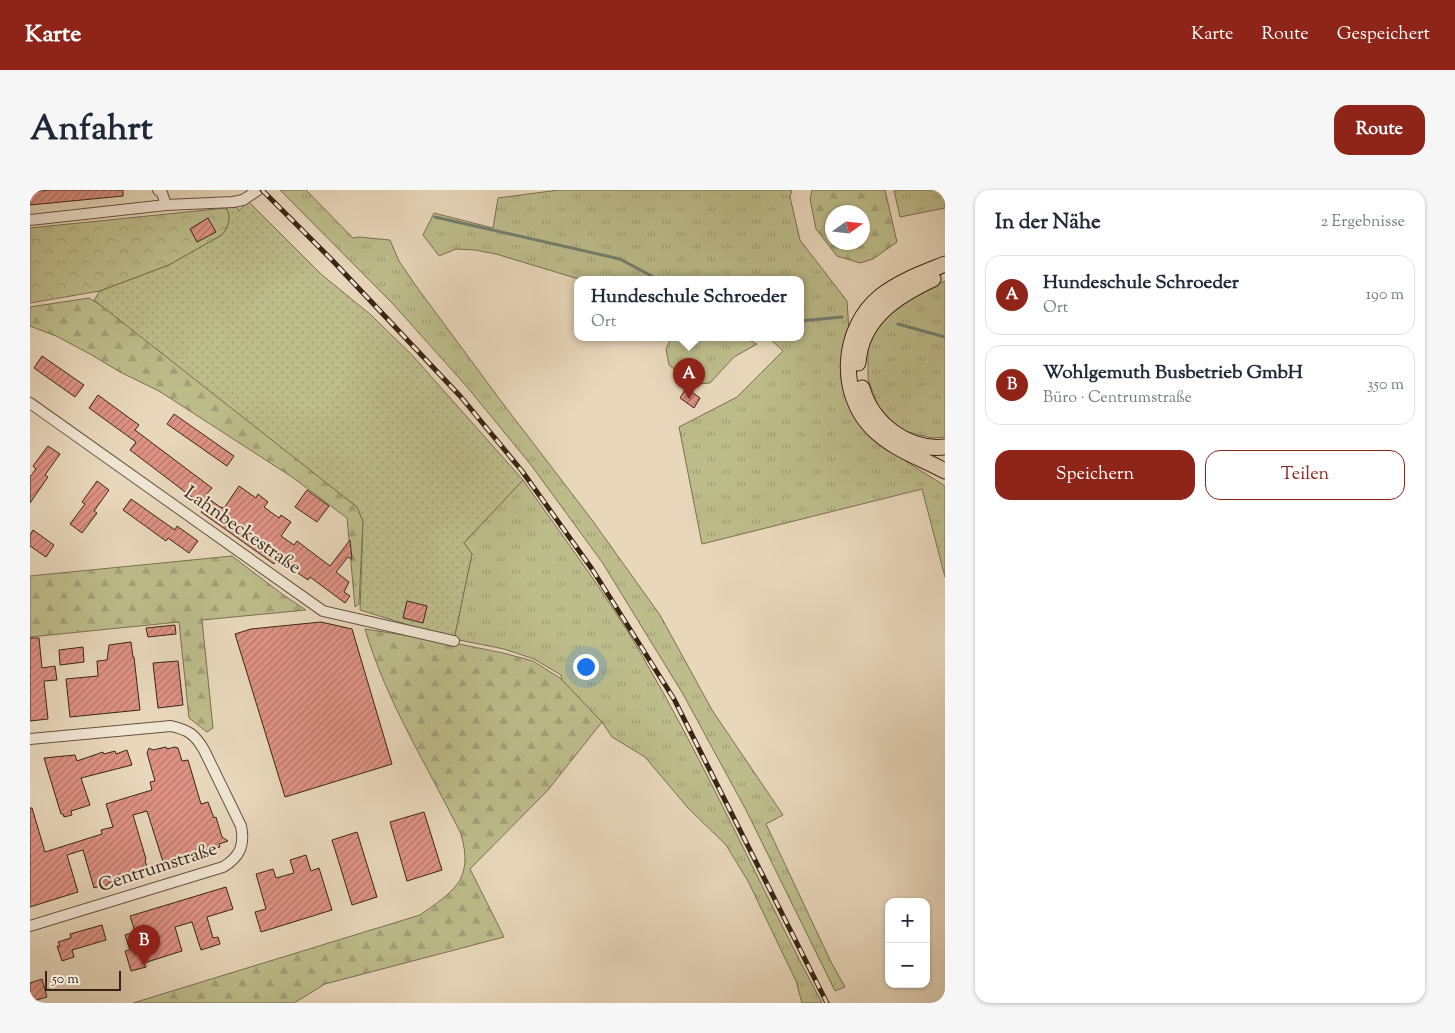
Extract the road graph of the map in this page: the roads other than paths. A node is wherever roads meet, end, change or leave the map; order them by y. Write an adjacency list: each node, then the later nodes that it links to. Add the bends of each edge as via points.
1 (158, 190): 3 (street)
2 (256, 191): 3 (street, via 244,200 233,202)
3 (166, 205): 4 (street)
4 (30, 220)
5 (945, 264): 9 (highway, via 892,288 879,298 852,337 848,369 855,401 872,428 894,445)
6 (945, 274): 8 (highway, via 899,297 878,315 863,338 858,368 864,398 881,422 911,442)
7 (30, 403): 10 (street, Lahnbeckestraße, via 323,611)
8 (945, 447)
9 (945, 472)
10 (454, 641)
11 (30, 739): 12 (street, Centrumstraße, via 171,726 187,730 204,750 241,826 243,837 233,862 223,867)
12 (30, 926)

